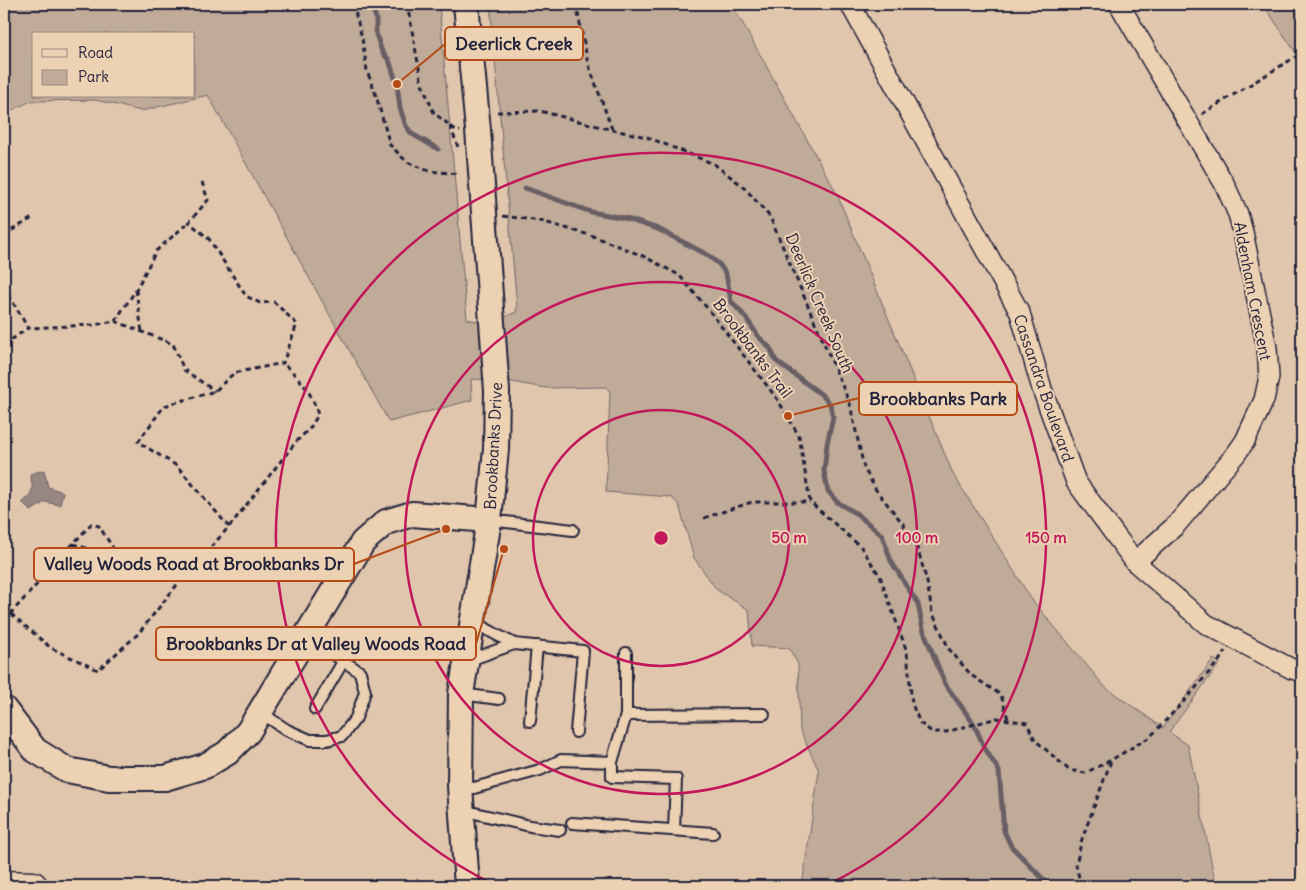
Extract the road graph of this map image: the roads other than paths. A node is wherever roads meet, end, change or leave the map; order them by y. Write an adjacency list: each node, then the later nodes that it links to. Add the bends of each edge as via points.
1 (466, 4): 4 (street, Brookbanks Drive, via 484,121 484,212 497,391 496,449)
2 (850, 4): 6 (street, Cassandra Boulevard, via 1020,313 1042,389 1076,482)
3 (1119, 4): 6 (street, Aldenham Crescent, via 1225,185 1238,214 1267,348 1269,377 1264,400 1245,441 1176,524)
4 (489, 520): 5 (lane); 7 (street, Brookbanks Drive); 8 (street, via 412,514 386,522 363,542)
5 (573, 530)
6 (1135, 562): 14 (street, Cassandra Boulevard, via 1206,624)
7 (473, 619): 9 (lane); 13 (street, Brookbanks Drive)
8 (306, 636): 12 (lane); 18 (street)
9 (514, 644): 10 (lane); 13 (lane)
10 (536, 646): 22 (lane); 23 (lane, via 583,651)
11 (626, 653): 20 (lane)
12 (344, 660): 17 (lane); 18 (lane, via 360,672 365,692 356,718 342,736 310,740 287,730)
13 (466, 661): 15 (street, Brookbanks Drive)
14 (1302, 672)
15 (461, 694): 16 (lane); 25 (street, Brookbanks Drive)
16 (499, 699)
17 (314, 708)
18 (260, 712): 21 (street, via 248,732 227,753 206,766 165,778 109,778 67,770 35,750)
19 (764, 714): 20 (lane)
20 (626, 715): 24 (lane)
21 (6, 721)
22 (530, 721)
23 (576, 732)
24 (612, 762): 25 (lane, via 561,760 540,770 474,788); 29 (lane, via 612,777 676,779)
25 (460, 786): 26 (street, Brookbanks Drive)
26 (462, 810): 28 (lane); 33 (street, Brookbanks Drive)
27 (572, 823): 29 (lane)
28 (560, 830)
29 (674, 830): 30 (lane)
30 (713, 833)
31 (4, 885): 32 (highway)
32 (33, 886)
33 (467, 886)

